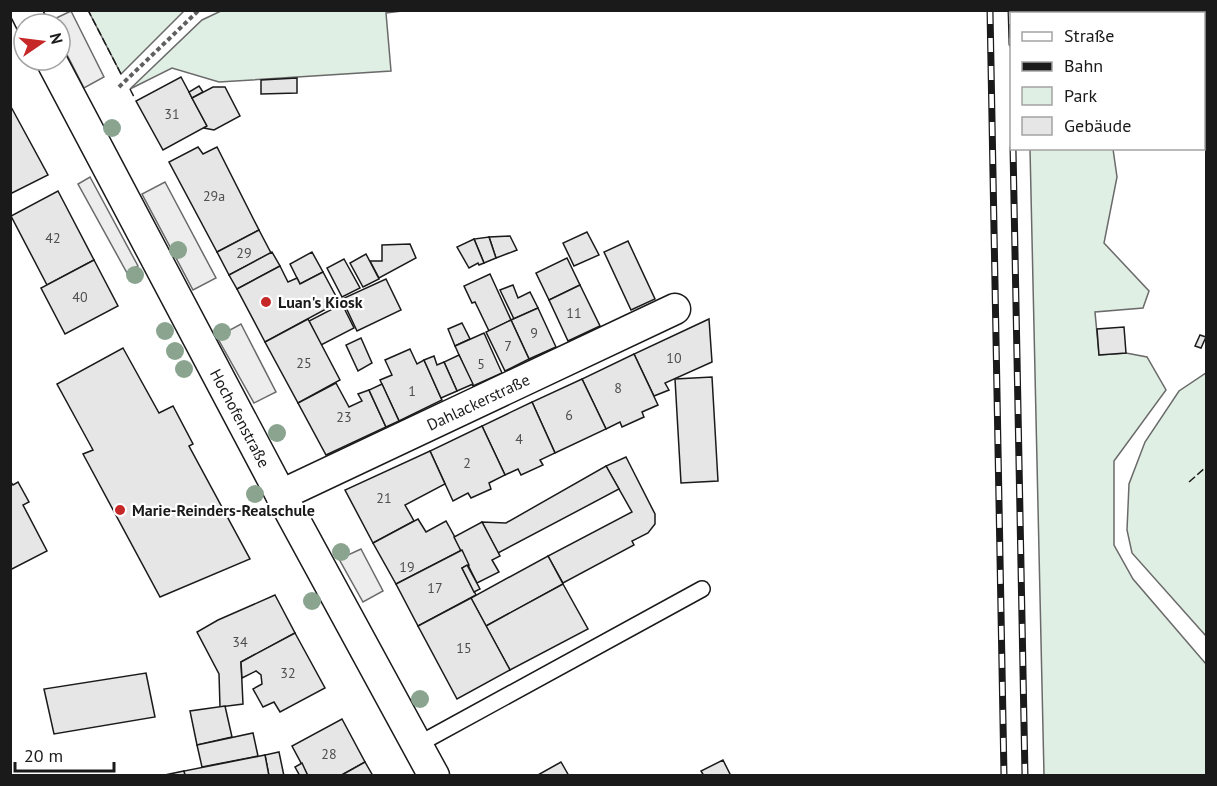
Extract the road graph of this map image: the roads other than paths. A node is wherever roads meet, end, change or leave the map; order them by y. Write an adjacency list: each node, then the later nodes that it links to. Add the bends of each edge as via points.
1 (57, 72): 3 (street, Hochofenstraße)
2 (675, 309): 3 (street, Dahlackerstraße)
3 (281, 495): 5 (street, Hochofenstraße)
4 (702, 589): 5 (lane)
5 (417, 746): 6 (street, Hochofenstraße)
6 (434, 776)

